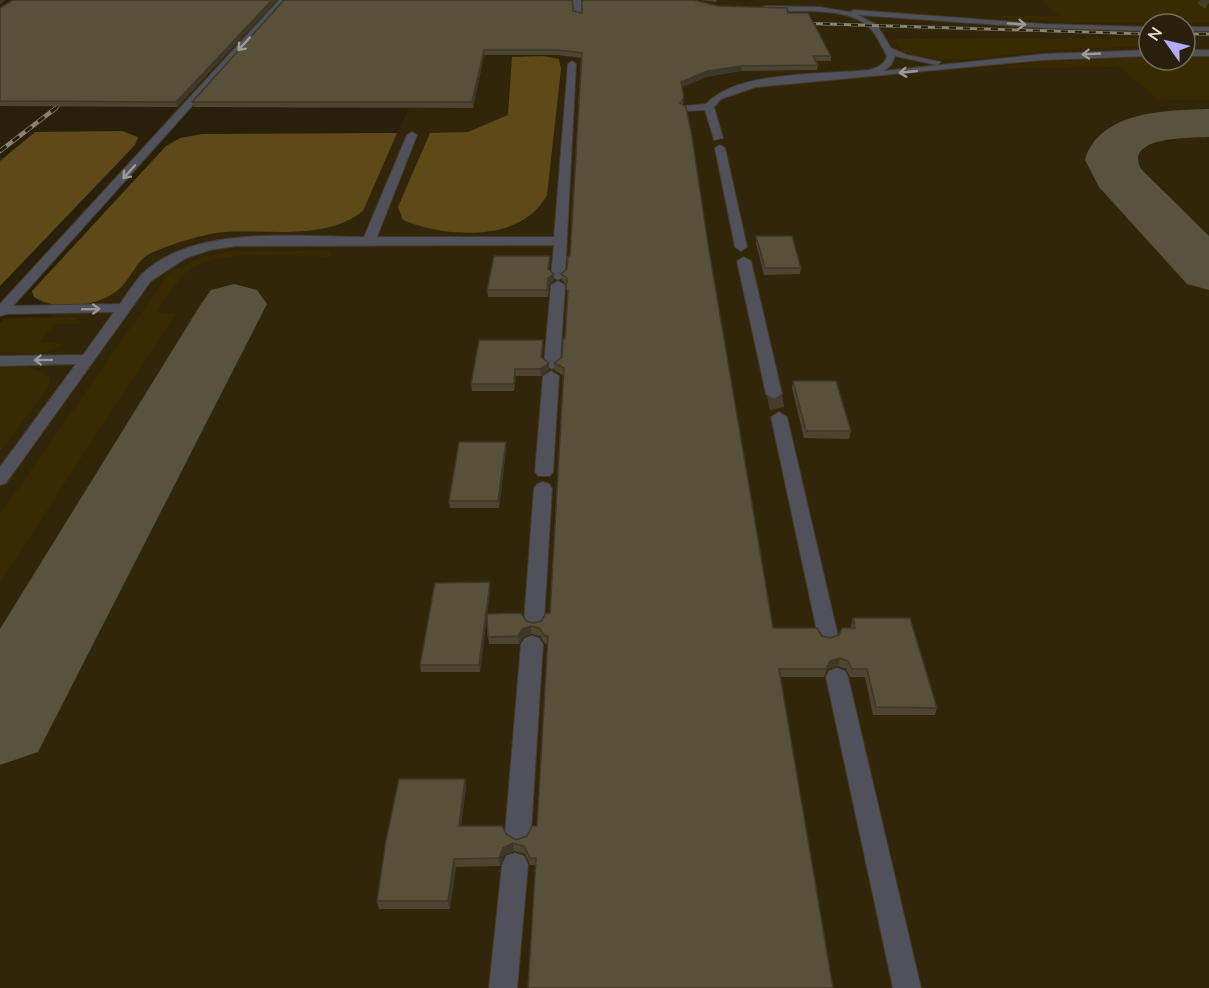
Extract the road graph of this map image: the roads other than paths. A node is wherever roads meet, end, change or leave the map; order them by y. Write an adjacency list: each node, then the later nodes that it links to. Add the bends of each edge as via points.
1 (283, 0): 20 (street, one-way to 20)
2 (578, 0): 5 (street)
3 (751, 8): 4 (street)
4 (806, 9): 6 (street); 7 (street, via 854,17)
5 (578, 14)
6 (958, 20): 7 (street, via 913,20); 8 (street, one-way to 8)
7 (881, 27): 9 (street)
8 (1137, 29)
9 (888, 50): 11 (street, via 928,61); 13 (street, via 891,60 883,68)
10 (1137, 53): 11 (street, one-way to 11)
11 (1008, 60): 13 (street, one-way to 13)
12 (572, 64): 18 (street, via 573,108)
13 (851, 76): 15 (street, via 738,88 716,98)
14 (687, 108): 15 (street)
15 (710, 108): 23 (street)
16 (412, 135): 17 (street)
17 (369, 241): 18 (street); 19 (street, via 250,241 199,249 154,271)
18 (561, 241): 26 (street)
19 (124, 308): 20 (street, one-way to 19); 21 (street)
20 (1, 311)
21 (87, 359): 22 (street, one-way to 22); 25 (street)
22 (0, 361)
23 (774, 394)
24 (779, 417): 27 (street)
25 (0, 479)
26 (534, 621)
27 (828, 636)
28 (532, 644): 30 (street)
29 (837, 677): 33 (street)
30 (518, 833)
31 (515, 866): 32 (street)
32 (503, 988)
33 (907, 988)

